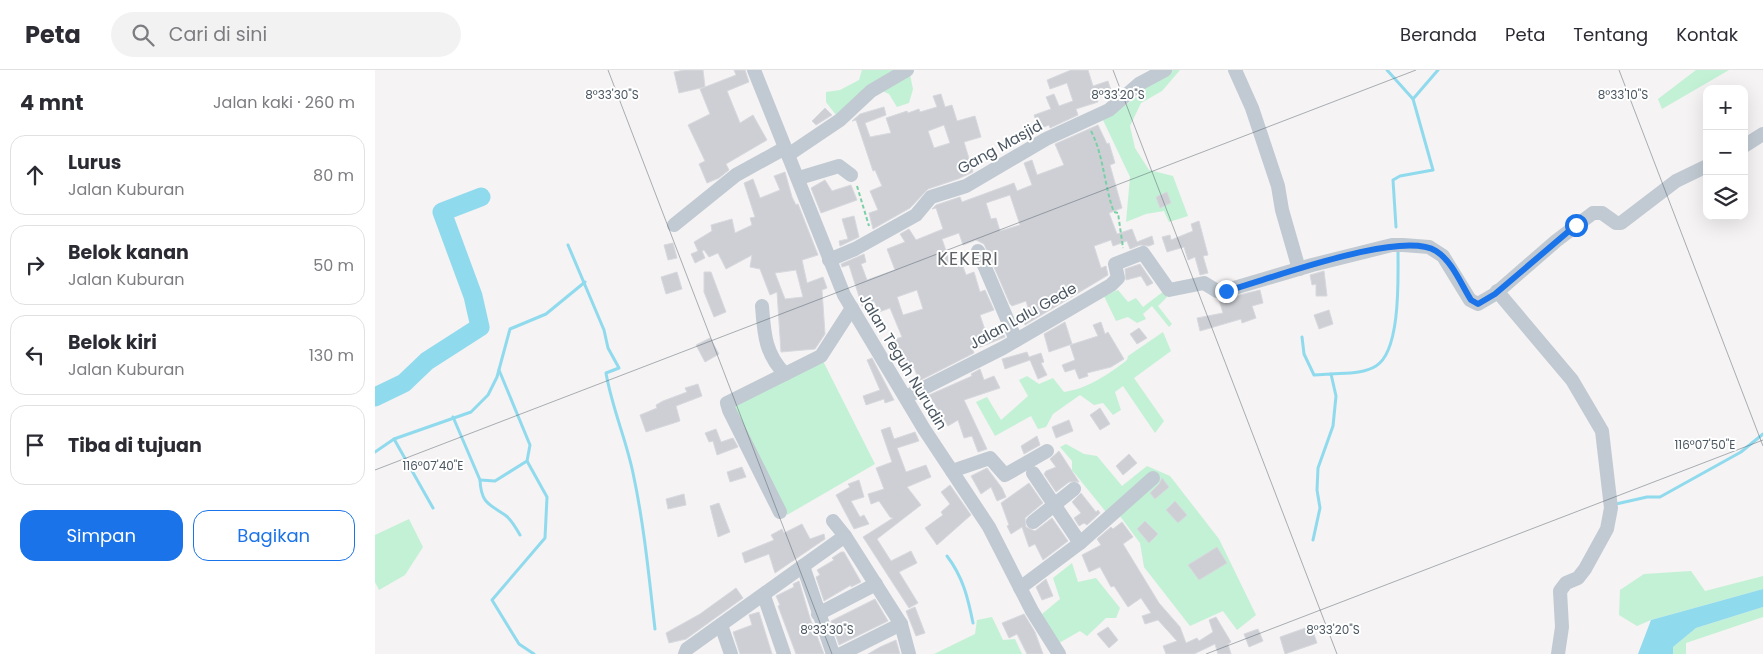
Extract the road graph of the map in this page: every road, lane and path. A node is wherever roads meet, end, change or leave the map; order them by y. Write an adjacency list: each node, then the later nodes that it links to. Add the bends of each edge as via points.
1 (754, 70): 8 (street, Jalan Teguh Nurudin)
2 (907, 70): 8 (street, via 871,91 840,120)
3 (1165, 70): 5 (street, Gang Masjid, via 1139,84 1109,110)
4 (1235, 70): 17 (street, via 1254,114 1278,186)
5 (1085, 120): 13 (street, Gang Masjid, via 1000,164 966,186 931,197 918,213); 15 (path, via 1098,145 1108,198 1114,212 1118,213)
6 (1763, 134): 7 (street)
7 (1748, 143)
8 (786, 151): 11 (street, Jalan Teguh Nurudin); 12 (street, via 736,175)
9 (1703, 168): 18 (street, via 1676,181 1620,224 1602,213 1593,213)
10 (851, 175): 11 (street, via 839,166); 13 (path)
11 (799, 178): 16 (street, Jalan Teguh Nurudin)
12 (674, 225)
13 (873, 239): 16 (street, Gang Masjid)
14 (978, 251): 21 (street)
15 (1131, 258): 17 (street, via 1143,253 1147,256 1165,287 1171,290 1204,283 1217,291 1224,291); 21 (street, Jalan Lalu Gede, via 1115,265 1118,280)
16 (829, 260): 20 (street, Jalan Teguh Nurudin)
17 (1299, 269): 18 (street, via 1392,245 1424,246 1434,249 1447,260 1473,303 1481,303)
18 (1497, 292): 49 (street, via 1572,380 1602,432 1611,508 1607,529 1585,569 1578,578 1565,583 1560,592 1562,627)
19 (762, 306): 22 (street, via 767,345 773,362)
20 (852, 308): 22 (street, via 821,356); 23 (street, Jalan Teguh Nurudin)
21 (1016, 340): 23 (street, Jalan Lalu Gede)
22 (785, 374): 30 (street, via 727,403)
23 (906, 397): 25 (street, Jalan Teguh Nurudin)
24 (1047, 451): 25 (street, via 1005,475 990,458)
25 (952, 471): 37 (street, Jalan Teguh Nurudin, via 996,539)
26 (1033, 473): 29 (street)
27 (1153, 478): 34 (street)
28 (1075, 489): 29 (street)
29 (1055, 505): 32 (street); 34 (street)
30 (780, 512)
31 (833, 521): 33 (street)
32 (1033, 522)
33 (845, 536): 35 (street); 36 (street)
34 (1080, 543): 37 (street)
35 (803, 566): 38 (street); 39 (street)
36 (877, 584): 39 (street); 40 (street)
37 (1020, 588): 48 (street, Jalan Teguh Nurudin)
38 (764, 596): 41 (street); 44 (street)
39 (818, 614): 45 (street)
40 (901, 624): 46 (street); 47 (street)
41 (721, 625): 42 (street); 43 (street)
42 (685, 653)
43 (731, 654)
44 (784, 654)
45 (833, 654)
46 (841, 654)
47 (909, 654)
48 (1059, 654)
49 (1558, 654)

